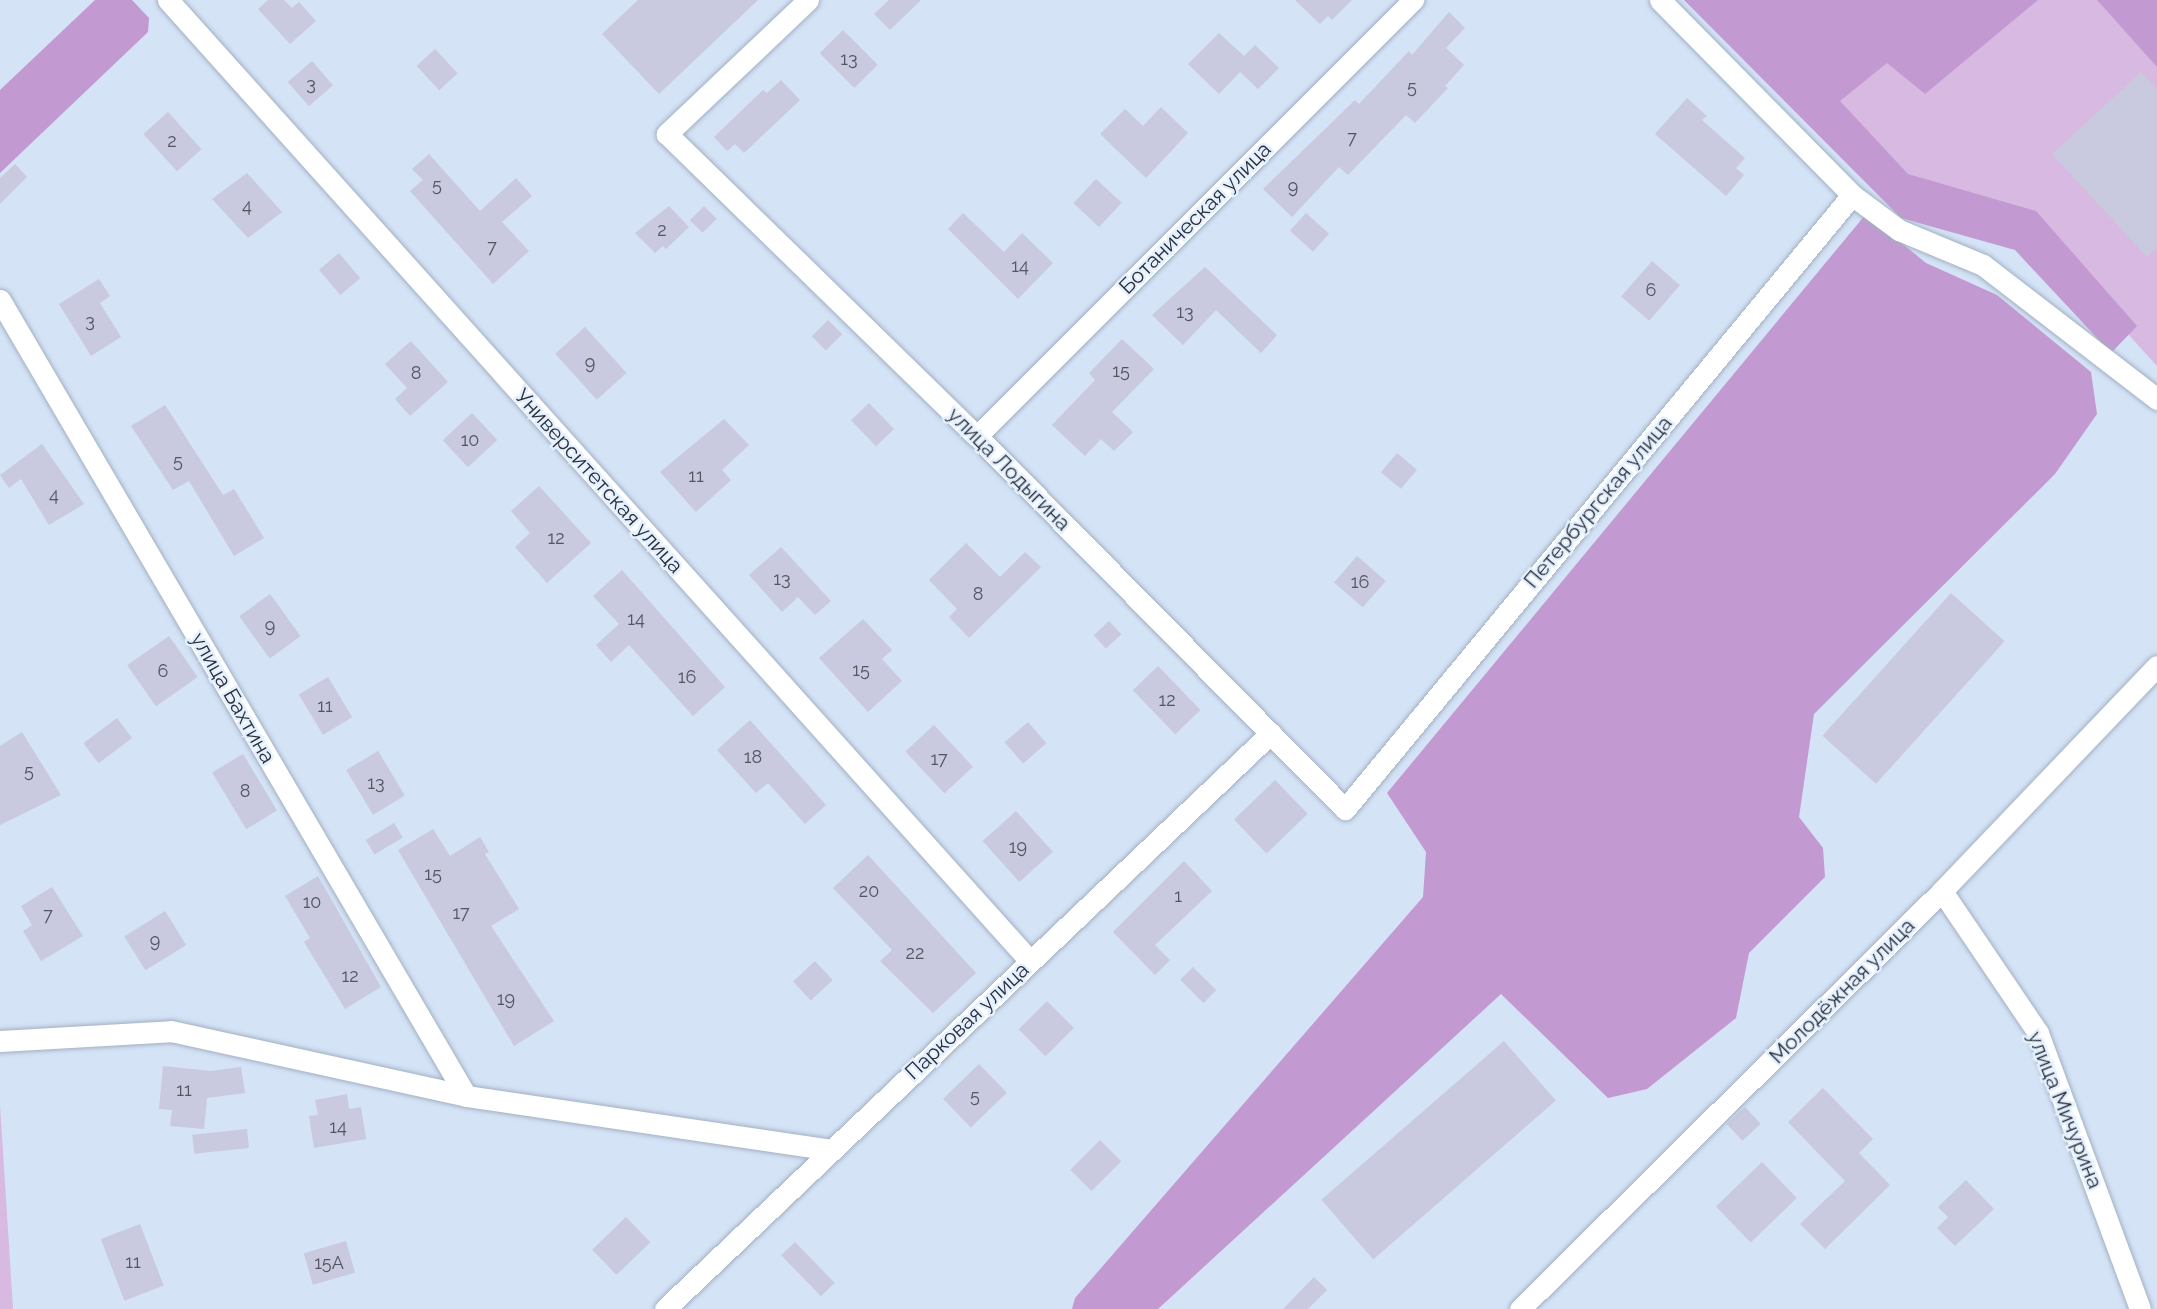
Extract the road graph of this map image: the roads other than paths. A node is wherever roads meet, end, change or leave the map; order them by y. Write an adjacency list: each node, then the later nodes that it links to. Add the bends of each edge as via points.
1 (168, 0): 13 (street, Университетская улица)
2 (808, 0): 8 (street, улица Лодыгина, via 667,134)
3 (1413, 0): 8 (street, Ботаническая улица)
4 (1660, 0): 5 (street)
5 (1852, 195): 7 (street, via 1899,230 1983,265); 11 (street, Петербургская улица)
6 (0, 300): 15 (street, улица Бахтина)
7 (2157, 399)
8 (977, 436): 10 (street, улица Лодыгина)
9 (2157, 666): 12 (street, Молодёжная улица)
10 (1270, 733): 11 (street, улица Лодыгина); 13 (street, Парковая улица)
11 (1345, 809)
12 (1942, 891): 17 (street, улица Мичурина, via 2038,1033); 19 (street, Молодёжная улица)
13 (1030, 961): 16 (street, Парковая улица)
14 (0, 1041): 15 (street, via 172,1031)
15 (466, 1096): 16 (street)
16 (831, 1150): 18 (street, Парковая улица)
17 (2141, 1308)
18 (665, 1309)
19 (1520, 1309)

